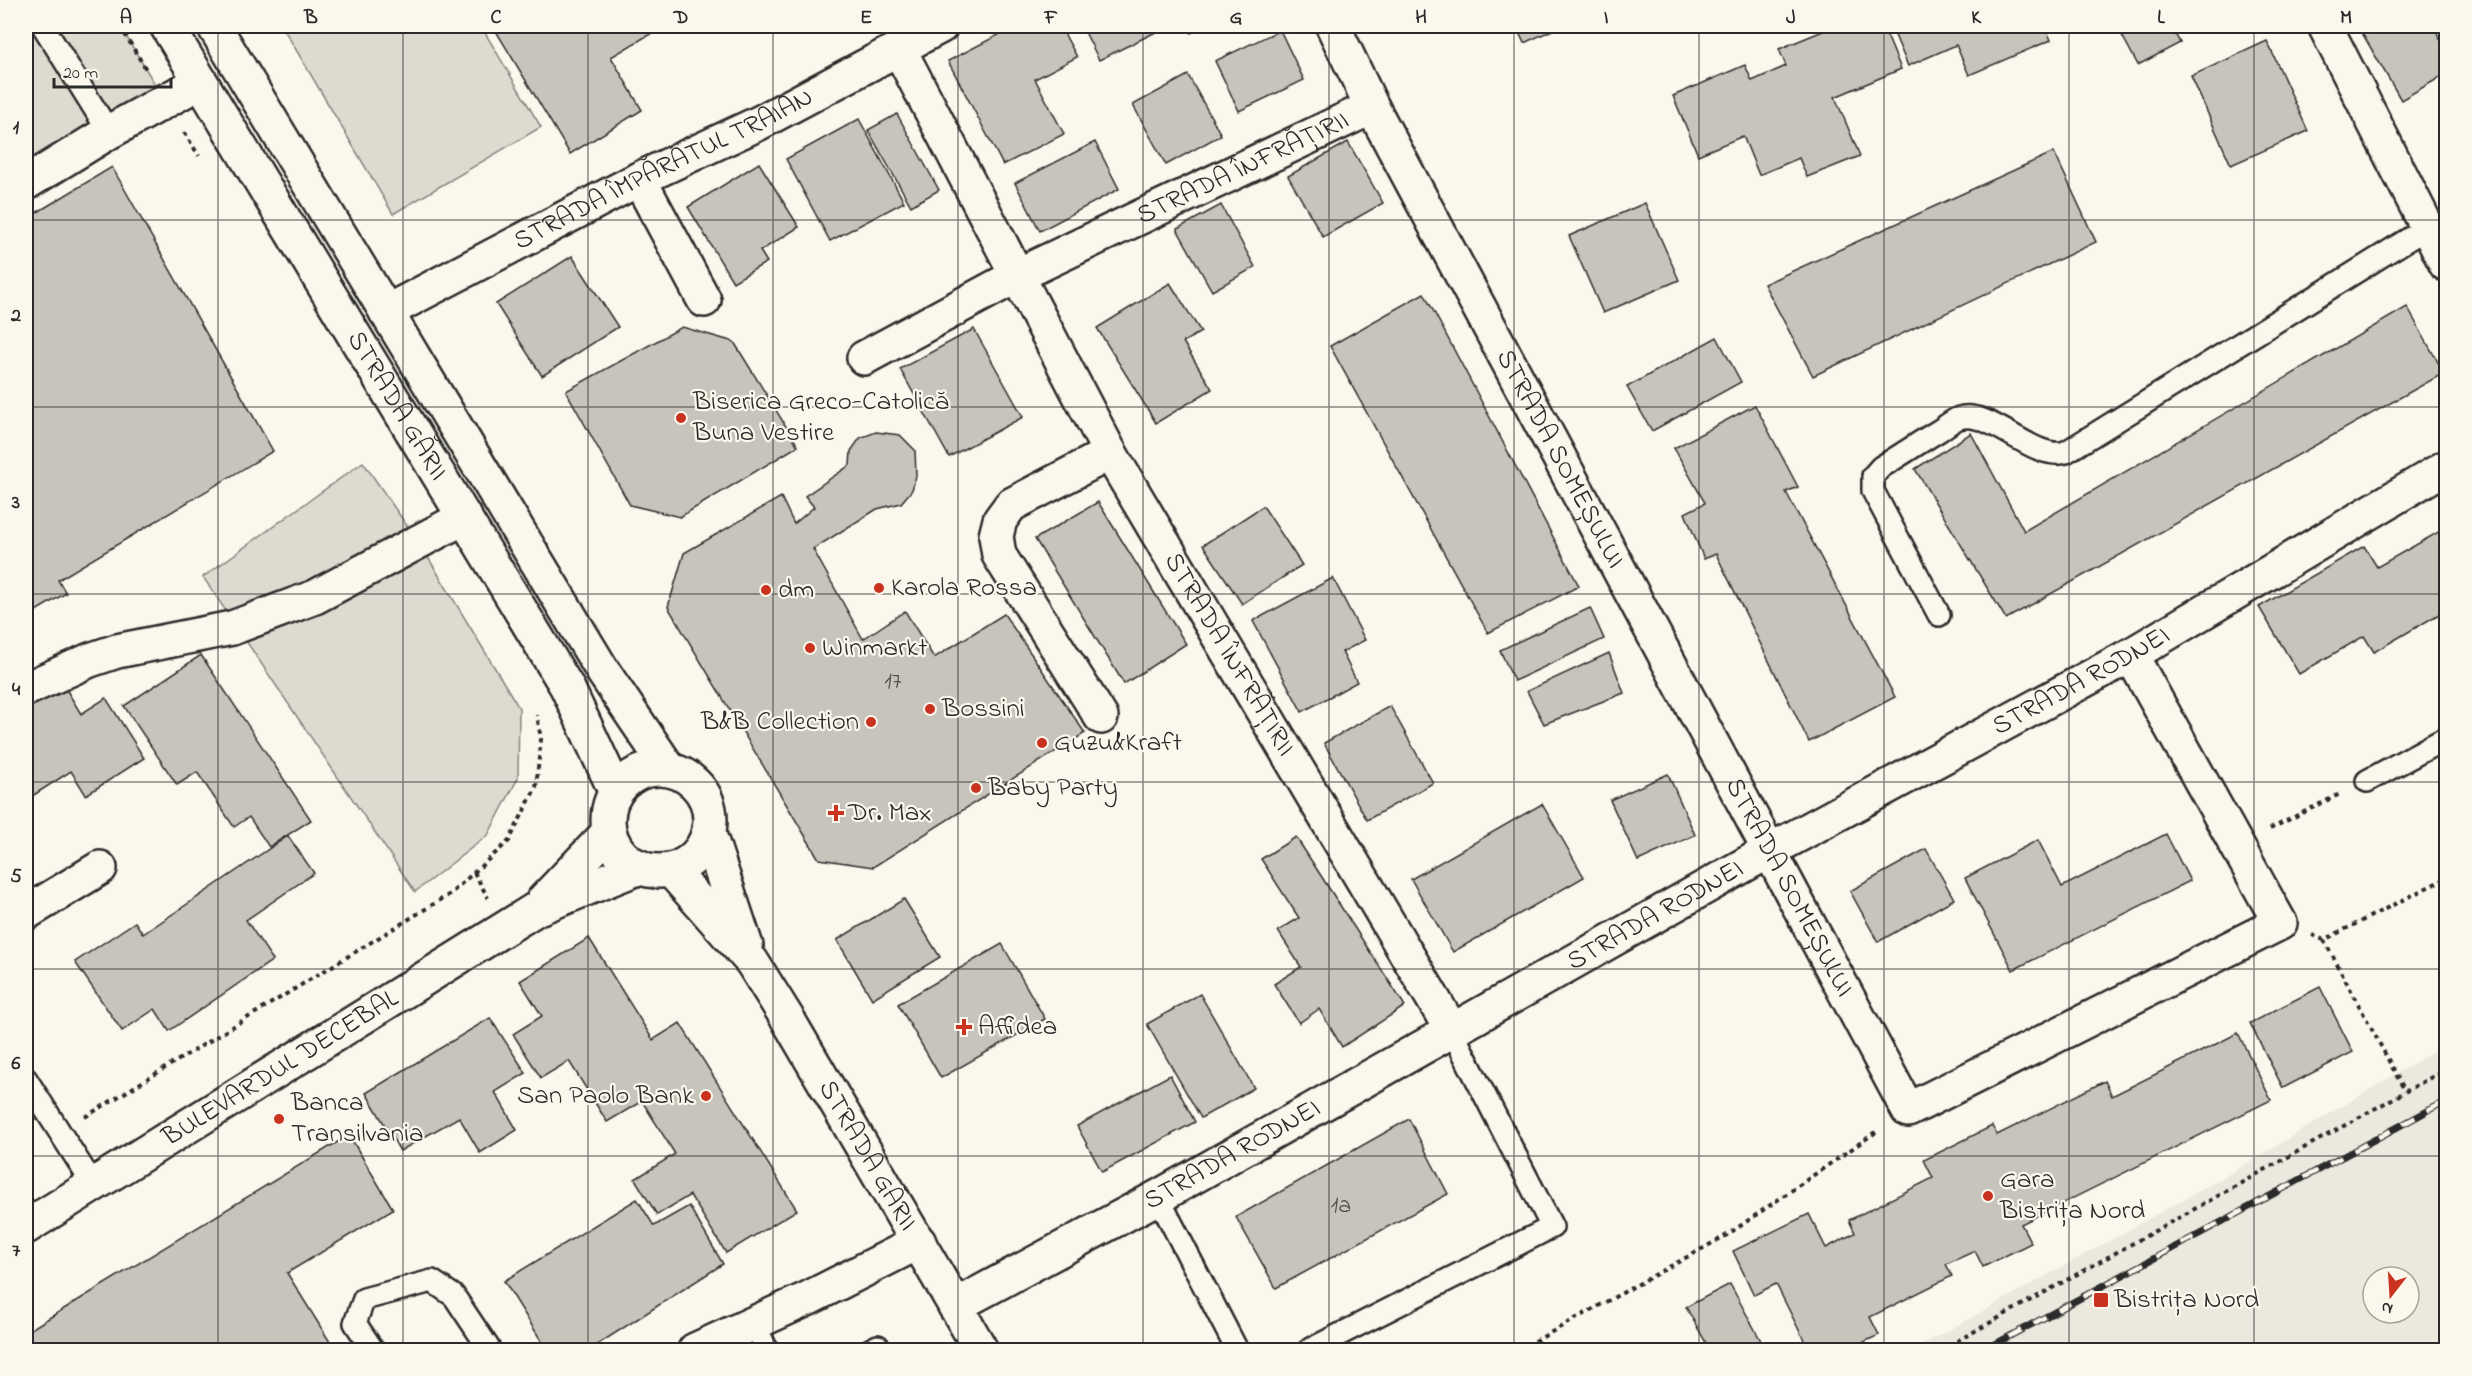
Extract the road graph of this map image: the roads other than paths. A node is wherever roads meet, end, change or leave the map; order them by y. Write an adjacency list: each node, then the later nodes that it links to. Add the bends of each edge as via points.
1 (43, 26): 10 (lane)
2 (167, 26): 8 (street, STRADA GĂRII)
3 (214, 26): 17 (street, STRADA GĂRII)
4 (941, 26): 7 (street, STRADA ÎMPĂRATUL TRAIAN)
5 (1333, 26): 9 (street, STRADA SOMEȘULUI)
6 (2325, 26): 13 (street)
7 (899, 49): 11 (street, STRADA ÎMPĂRATUL TRAIAN, via 759,123); 15 (street, STRADA ÎNFRĂȚIRII)
8 (200, 82): 10 (street); 21 (street, STRADA GĂRII)
9 (1372, 107): 15 (street, STRADA ÎNFRĂȚIRII); 32 (street, STRADA SOMEȘULUI)
10 (109, 132): 12 (street)
11 (639, 179): 16 (street); 17 (street, STRADA ÎMPĂRATUL TRAIAN)
12 (26, 183)
13 (2428, 227): 14 (street); 22 (lane, via 2066,452 2056,455 2040,451 1989,423 1960,417 1881,467 1873,476 1873,491)
14 (2446, 264)
15 (1016, 276): 18 (street); 19 (street, STRADA ÎNFRĂȚIRII)
16 (704, 300)
17 (387, 312): 27 (street, STRADA GĂRII, via 604,673)
18 (864, 358)
19 (1110, 453): 25 (street, via 1011,505 1000,520 996,536 999,555); 38 (street, STRADA ÎNFRĂȚIRII)
20 (2446, 466): 23 (street, STRADA RODNEI)
21 (465, 517): 24 (street, via 315,597 232,628 117,651); 29 (street, STRADA GĂRII, via 567,687)
22 (1939, 615)
23 (2131, 655): 32 (street, STRADA RODNEI); 32 (street, STRADA SOMEȘULUI, via 2280,923 1908,1110)
24 (26, 689)
25 (1101, 717)
26 (2446, 738): 28 (lane)
27 (669, 769): 29 (street, via 645,771 630,778); 31 (street, STRADA GĂRII, via 689,778 708,801)
28 (2367, 781)
29 (616, 792): 30 (street, via 608,814)
30 (609, 832): 34 (street, STRADA GĂRII, via 628,861); 35 (street, BULEVARDUL DECEBAL)
31 (709, 834): 34 (street, via 701,850 688,862); 37 (street, STRADA GĂRII)
32 (1771, 850): 38 (street, STRADA RODNEI)
33 (100, 868): 36 (street)
34 (655, 868): 35 (street, BULEVARDUL DECEBAL); 37 (street, STRADA GĂRII)
35 (536, 909): 40 (street, BULEVARDUL DECEBAL)
36 (26, 913)
37 (752, 962): 43 (street, STRADA GĂRII)
38 (1451, 1029): 41 (street, STRADA RODNEI); 51 (lane, via 1552,1227)
39 (26, 1078): 40 (lane)
40 (94, 1186): 42 (street, BULEVARDUL DECEBAL)
41 (1158, 1197): 44 (street, STRADA RODNEI); 50 (lane)
42 (26, 1227)
43 (919, 1242): 44 (street, STRADA GĂRII); 45 (street)
44 (955, 1306): 49 (street, STRADA GĂRII)
45 (760, 1337): 48 (street)
46 (373, 1350): 47 (lane, via 355,1323 364,1299 432,1281 454,1296)
47 (490, 1350)
48 (695, 1350)
49 (981, 1350)
50 (1237, 1350)
51 (1309, 1350)

